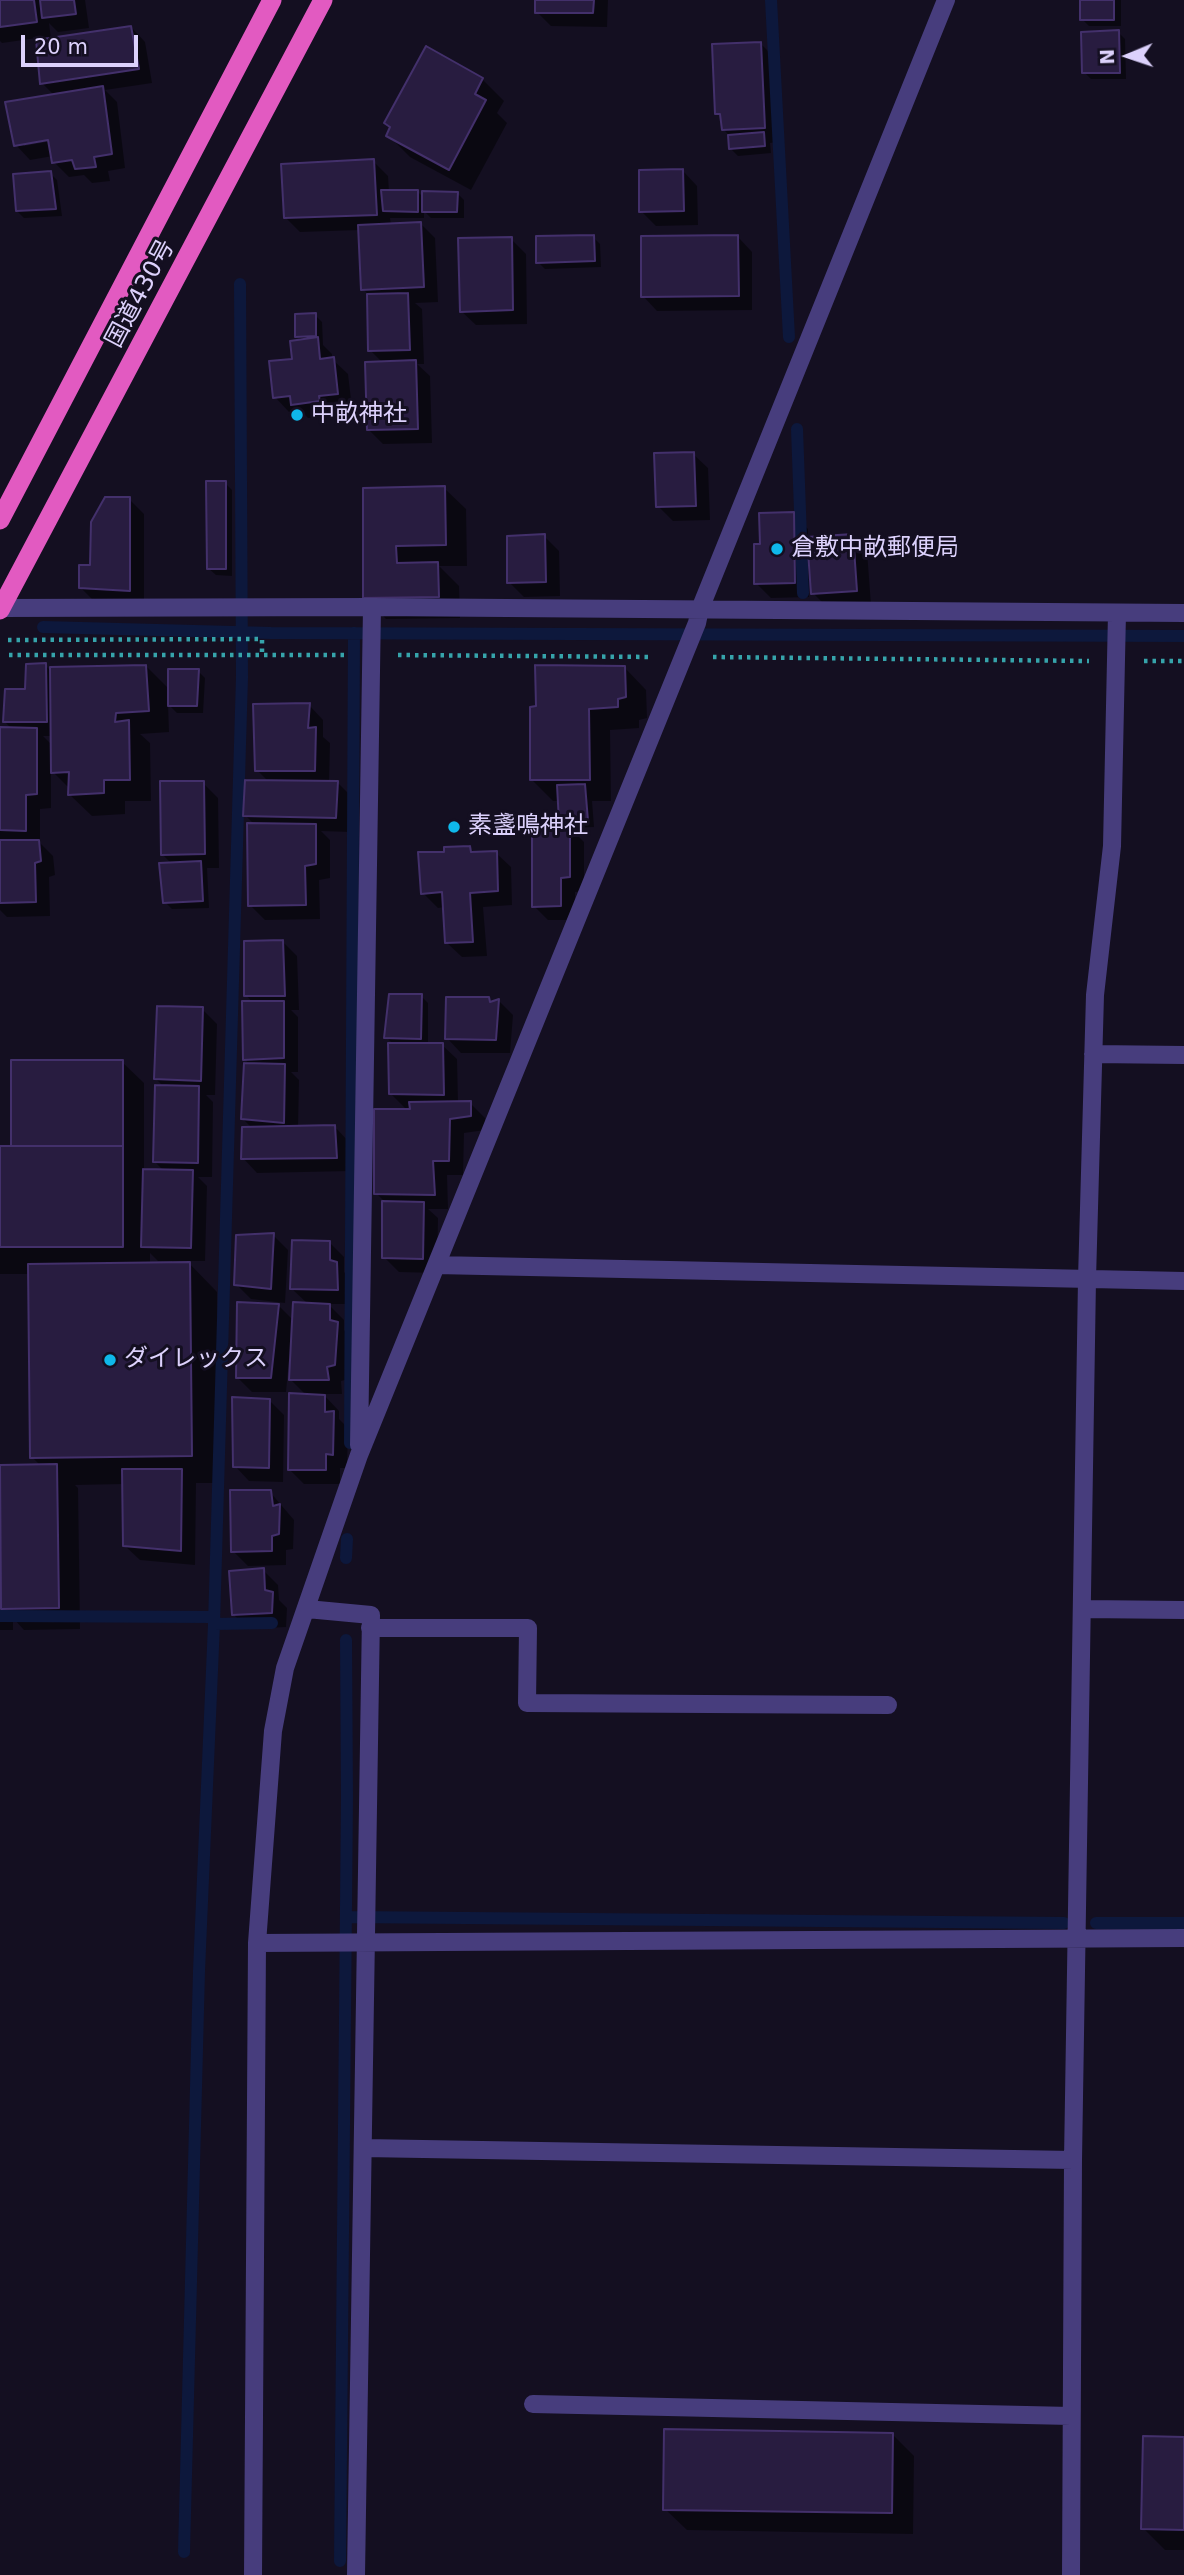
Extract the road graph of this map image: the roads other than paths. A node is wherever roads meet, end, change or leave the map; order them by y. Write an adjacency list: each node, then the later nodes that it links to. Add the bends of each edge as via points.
1 (272, 0): 4 (highway, 国道430号)
2 (323, 0): 5 (highway, 国道430号)
3 (946, 0): 8 (street)
4 (0, 520)
5 (0, 609): 7 (street, via 243,608)
6 (1184, 613): 9 (street)
7 (372, 614): 8 (street); 15 (street)
8 (698, 616): 9 (street); 12 (street)
9 (1117, 619): 10 (street, via 1112,846)
10 (1093, 1054): 11 (street); 13 (street)
11 (1184, 1055)
12 (436, 1265): 13 (street); 15 (street)
13 (1087, 1279): 14 (street); 17 (street)
14 (1184, 1281)
15 (359, 1455): 16 (street)
16 (307, 1609): 19 (street, via 371,1615); 23 (street, via 285,1668 273,1731)
17 (1082, 1609): 18 (street); 21 (street)
18 (1184, 1610)
19 (370, 1628): 20 (street, via 528,1628 527,1703); 24 (street, via 367,1917)
20 (888, 1705)
21 (1078, 1937): 22 (street); 24 (street); 26 (street)
22 (1184, 1938)
23 (257, 1943): 24 (street); 29 (street)
24 (353, 1944): 25 (street)
25 (364, 2148): 26 (street); 30 (street)
26 (1073, 2160): 28 (street)
27 (533, 2404): 28 (street)
28 (1070, 2416): 31 (street)
29 (253, 2575)
30 (356, 2575)
31 (1070, 2575)

